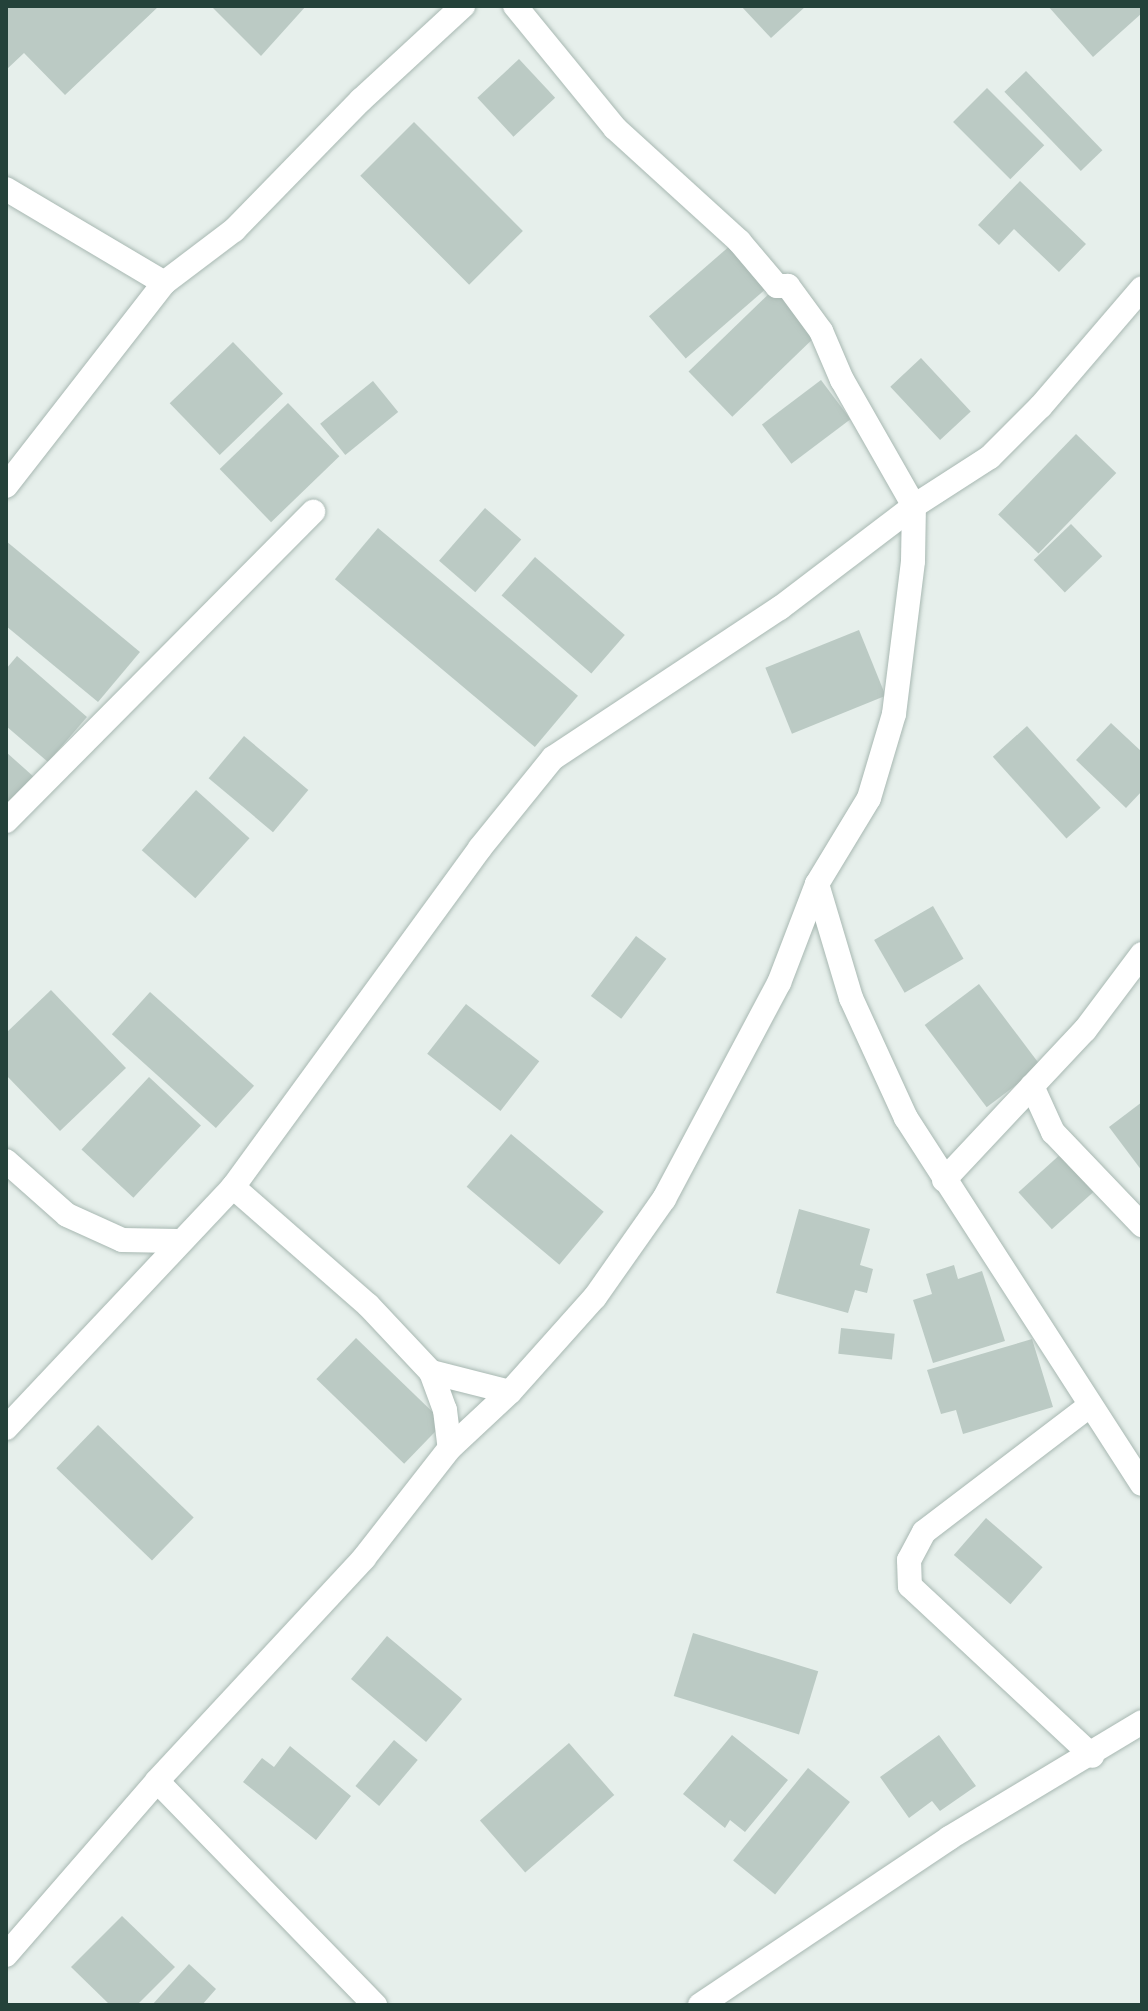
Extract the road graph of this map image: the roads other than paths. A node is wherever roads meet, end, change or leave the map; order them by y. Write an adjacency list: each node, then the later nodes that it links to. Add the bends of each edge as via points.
1 (463, 6): 4 (street, via 361,100 234,230)
2 (515, 6): 7 (street, via 615,128 739,241 777,286 788,286 821,331 842,380)
3 (6, 189): 4 (street)
4 (164, 283): 6 (street)
5 (1142, 288): 7 (street, via 990,457)
6 (6, 486)
7 (914, 506): 10 (street, via 913,561 894,714 869,798); 17 (street, via 780,608 553,758 480,848)
8 (313, 512): 9 (street)
9 (6, 821)
10 (817, 884): 16 (street, via 851,998 906,1118); 21 (street, via 779,983 664,1199 595,1297)
11 (1142, 954): 12 (street, via 1085,1030)
12 (1032, 1086): 13 (street); 14 (street)
13 (1006, 1114): 14 (street); 16 (street)
14 (1053, 1132): 18 (street)
15 (6, 1161): 19 (street, via 67,1215 122,1240)
16 (944, 1180): 22 (street)
17 (233, 1187): 19 (street); 20 (street, via 368,1305)
18 (1142, 1225)
19 (178, 1241): 23 (street)
20 (431, 1372): 21 (street); 24 (street, via 445,1410)
21 (510, 1392): 24 (street)
22 (1088, 1407): 25 (street); 27 (street, via 924,1532 909,1560 910,1586)
23 (6, 1428)
24 (450, 1448): 28 (street, via 364,1558)
25 (1142, 1484)
26 (1142, 1722): 27 (street)
27 (1092, 1756): 31 (street, via 949,1838)
28 (157, 1781): 29 (street); 30 (street)
29 (6, 1955)
30 (375, 2005)
31 (700, 2005)

